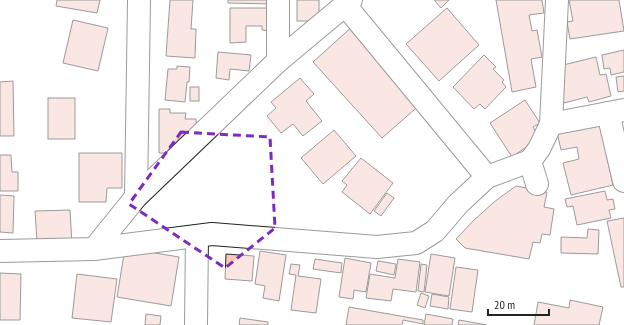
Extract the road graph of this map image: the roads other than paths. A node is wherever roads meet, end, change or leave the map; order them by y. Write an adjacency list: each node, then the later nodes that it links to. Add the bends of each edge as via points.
1 (139, 0): 12 (street)
2 (278, 0): 5 (street)
3 (557, 0): 7 (street)
4 (348, 2): 5 (street); 9 (street)
5 (278, 61): 12 (street)
6 (616, 111): 7 (street); 10 (street)
7 (551, 124): 8 (street)
8 (530, 161): 9 (street); 11 (street)
9 (487, 177): 13 (street, via 458,204 435,231 416,243 377,247 212,234)
10 (624, 181)
11 (537, 184)
12 (136, 197): 14 (street)
13 (197, 236): 14 (street); 16 (street)
14 (94, 249): 15 (street)
15 (0, 251)
16 (196, 325)

